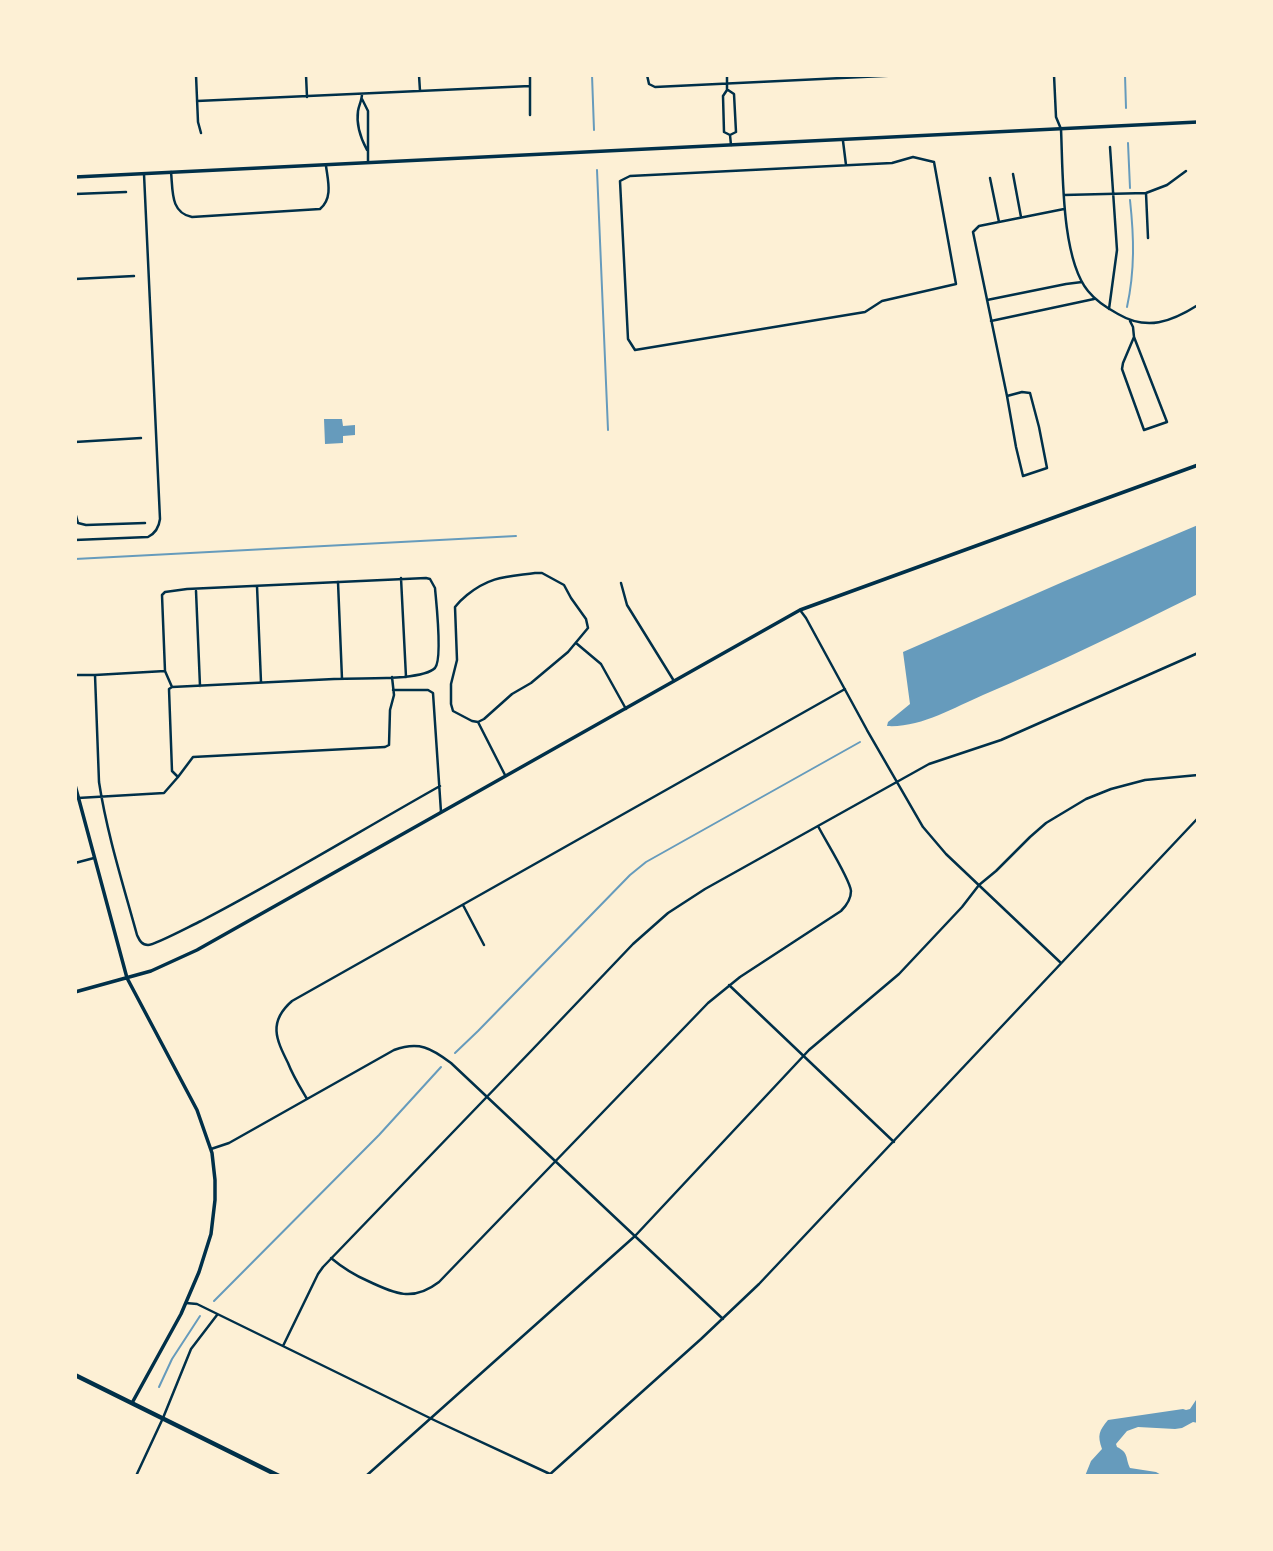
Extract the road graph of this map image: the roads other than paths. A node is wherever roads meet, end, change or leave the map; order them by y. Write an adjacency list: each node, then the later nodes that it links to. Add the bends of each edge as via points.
1 (196, 75): 17 (street)
2 (306, 75): 16 (street)
3 (419, 75): 14 (street)
4 (530, 75): 12 (street)
5 (647, 75): 11 (street, via 655,87)
6 (727, 75): 11 (street)
7 (904, 75): 9 (street)
8 (1054, 75): 20 (street)
9 (890, 76): 10 (street)
10 (809, 78): 11 (street)
11 (727, 85): 13 (street)
12 (530, 86): 14 (street); 18 (street)
13 (727, 90): 22 (street, via 723,96 724,132); 22 (street, via 734,94 735,106 736,132)
14 (420, 91): 15 (street)
15 (362, 96): 16 (street); 26 (street, via 368,111); 26 (street, via 359,135)
16 (306, 97): 17 (street)
17 (197, 102): 21 (street)
18 (530, 115)
19 (1198, 122): 20 (street)
20 (1060, 129): 23 (street); 40 (street)
21 (201, 133)
22 (730, 135): 24 (street)
23 (843, 140): 24 (street); 29 (street)
24 (730, 145): 27 (street)
25 (1110, 147): 39 (street)
26 (367, 150): 27 (street)
27 (368, 162): 28 (street)
28 (326, 164): 31 (street); 31 (street, via 329,196 320,209 192,218 175,206)
29 (846, 165): 29 (street, via 629,176 620,181 628,339 635,350 864,312 882,301 956,285 934,162 914,157)
30 (1186, 171): 37 (street)
31 (172, 172): 32 (street)
32 (144, 173): 34 (street); 61 (street, via 160,526 148,537)
33 (1013, 174): 42 (street)
34 (75, 177)
35 (990, 178): 43 (street)
36 (126, 192): 38 (street)
37 (1146, 193): 39 (street); 44 (street)
38 (75, 194)
39 (1113, 194): 40 (street); 51 (street, via 1117,250)
40 (1065, 195): 41 (street)
41 (1065, 209): 42 (street); 47 (street, via 1070,248)
42 (1021, 217): 43 (street)
43 (999, 222): 49 (street, via 973,232)
44 (1148, 238)
45 (134, 276): 46 (street)
46 (75, 279)
47 (1082, 282): 48 (street); 49 (street)
48 (1095, 299): 51 (street); 52 (street)
49 (987, 300): 52 (street)
50 (1198, 305): 53 (street, via 1168,321)
51 (1109, 309): 53 (street)
52 (991, 321): 55 (street)
53 (1130, 321): 54 (street)
54 (1134, 337): 54 (street, via 1167,422 1144,429 1122,369)
55 (1007, 396): 55 (street, via 1023,476 1046,468 1030,393)
56 (141, 438): 57 (street)
57 (75, 442)
58 (1198, 465): 67 (street)
59 (75, 512): 60 (street, via 78,523 86,525)
60 (145, 523)
61 (75, 540)
62 (401, 578): 63 (street); 74 (street); 74 (street, via 430,579 435,588 439,656 429,671)
63 (338, 582): 65 (street); 75 (street)
64 (621, 583): 76 (street, via 627,605)
65 (257, 586): 66 (street); 77 (street)
66 (195, 589): 70 (street, via 162,595); 78 (street)
67 (800, 610): 76 (street); 80 (street)
68 (576, 643): 82 (street, via 601,664); 83 (street); 83 (street, via 588,628 586,619 564,585 542,573 486,582 460,601 455,607 457,660 451,704 453,711)
69 (1198, 653): 87 (street)
70 (164, 671): 72 (street); 79 (street)
71 (75, 675): 72 (street)
72 (95, 675): 90 (street)
73 (392, 677): 74 (street); 75 (street); 81 (street)
74 (406, 677)
75 (342, 679): 77 (street)
76 (674, 681): 82 (street)
77 (261, 682): 78 (street)
78 (200, 685): 79 (street)
79 (172, 687): 86 (street, via 172,771)
80 (845, 689): 87 (street); 98 (street)
81 (393, 690): 86 (street, via 389,745 385,747 193,757); 89 (street, via 433,693)
82 (626, 709): 85 (street)
83 (478, 722): 85 (street)
84 (1198, 775): 97 (street, via 1144,780 1086,799 1046,823)
85 (506, 776): 92 (street)
86 (178, 777): 90 (street, via 164,793)
87 (897, 781): 94 (street); 97 (street, via 933,839)
88 (75, 785): 91 (street)
89 (440, 786): 90 (street, via 222,910 148,945 136,935); 92 (street)
90 (102, 797): 91 (street)
91 (78, 798): 95 (street)
92 (441, 812): 101 (street, via 197,950)
93 (1198, 818): 100 (street)
94 (818, 826): 102 (street, via 849,882 851,894 846,905); 105 (street, via 705,889 658,921)
95 (94, 858): 96 (street); 101 (street)
96 (75, 863)
97 (979, 885): 100 (street); 104 (street, via 899,974)
98 (463, 905): 99 (street); 106 (street, via 287,1005 276,1041)
99 (484, 945)
100 (1061, 963): 107 (street)
101 (127, 978): 103 (street); 108 (street, via 197,1110)
102 (729, 985): 104 (street); 109 (street)
103 (75, 992)
104 (803, 1056): 107 (street); 110 (street)
105 (487, 1097): 106 (street, via 439,1054 408,1046); 109 (street); 111 (street)
106 (307, 1099): 108 (street)
107 (894, 1142): 114 (street)
108 (211, 1149): 112 (street, via 215,1180 212,1226)
109 (555, 1162): 110 (street); 111 (street, via 439,1282 423,1292 390,1292 346,1271)
110 (635, 1236): 114 (street); 119 (street)
111 (331, 1258): 115 (street, via 317,1275)
112 (186, 1303): 113 (street); 117 (street)
113 (217, 1315): 115 (street); 118 (street, via 191,1349)
114 (723, 1319): 120 (street)
115 (283, 1346): 119 (street)
116 (75, 1375): 117 (main road)
117 (132, 1403): 118 (main road)
118 (163, 1418): 121 (street); 122 (main road)
119 (431, 1419): 120 (street); 123 (street)
120 (549, 1475)
121 (136, 1476)
122 (279, 1476)
123 (366, 1476)

